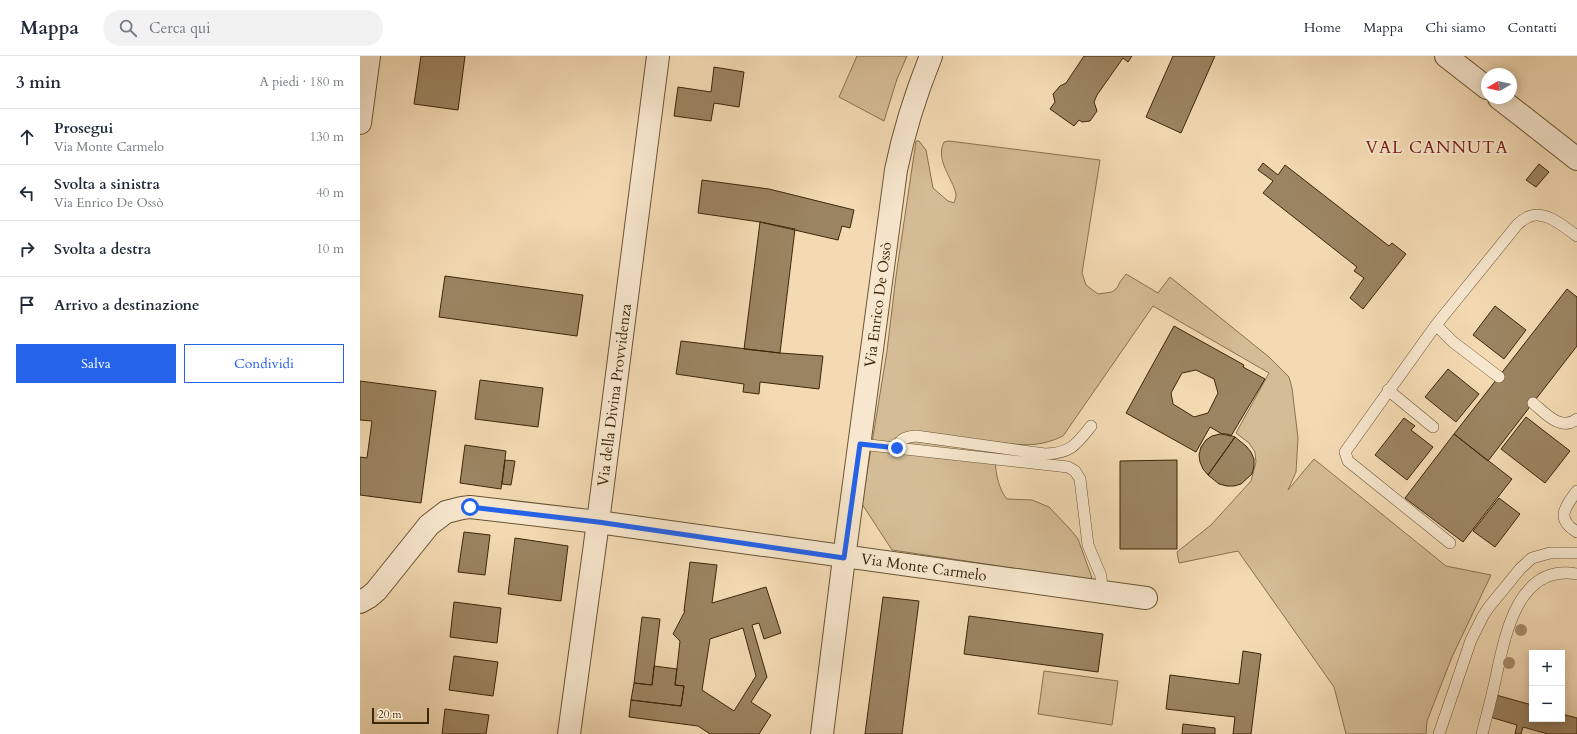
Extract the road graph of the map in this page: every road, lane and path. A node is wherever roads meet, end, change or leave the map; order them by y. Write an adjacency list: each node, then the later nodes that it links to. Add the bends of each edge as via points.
1 (369, 56): 7 (street)
2 (658, 56): 20 (street, Via della Divina Provvidenza)
3 (931, 56): 17 (street, Via Enrico De Ossò, via 913,105 898,160)
4 (1446, 56): 5 (street)
5 (1481, 83)
6 (1507, 104): 8 (street)
7 (360, 123)
8 (1577, 159)
9 (1577, 236): 10 (lane, via 1552,219 1540,215 1527,218 1517,225)
10 (1436, 325): 11 (lane, via 1453,342); 12 (lane)
11 (1499, 377)
12 (1388, 390): 16 (lane); 22 (lane, via 1345,452 1345,457)
13 (1533, 403): 14 (lane, via 1560,424 1572,424)
14 (1577, 419)
15 (1091, 426): 18 (lane, via 1072,447 1055,453 1045,454 916,436 902,439)
16 (1433, 427)
17 (860, 444): 18 (lane); 24 (street, Via Enrico De Ossò)
18 (897, 448): 26 (lane, via 1068,467 1075,471 1080,479 1088,545 1101,576)
19 (1577, 491): 21 (lane, via 1563,512 1567,524)
20 (598, 522): 24 (street, Via Monte Carmelo); 28 (street, Via Monte Carmelo, via 470,507 454,510 440,515 428,524 376,591); 29 (street, Via della Divina Provvidenza)
21 (1577, 532)
22 (1450, 543)
23 (1577, 553): 31 (lane, via 1550,552 1532,558 1520,568 1489,607 1471,640)
24 (844, 558): 26 (street, Via Monte Carmelo); 30 (street, Via Enrico De Ossò)
25 (1577, 574): 32 (lane, via 1550,575 1532,587 1519,604 1502,649)
26 (1102, 592): 27 (street, Via Monte Carmelo)
27 (1146, 598)
28 (360, 602)
29 (569, 734)
30 (822, 734)
31 (1439, 734)
32 (1482, 734)

